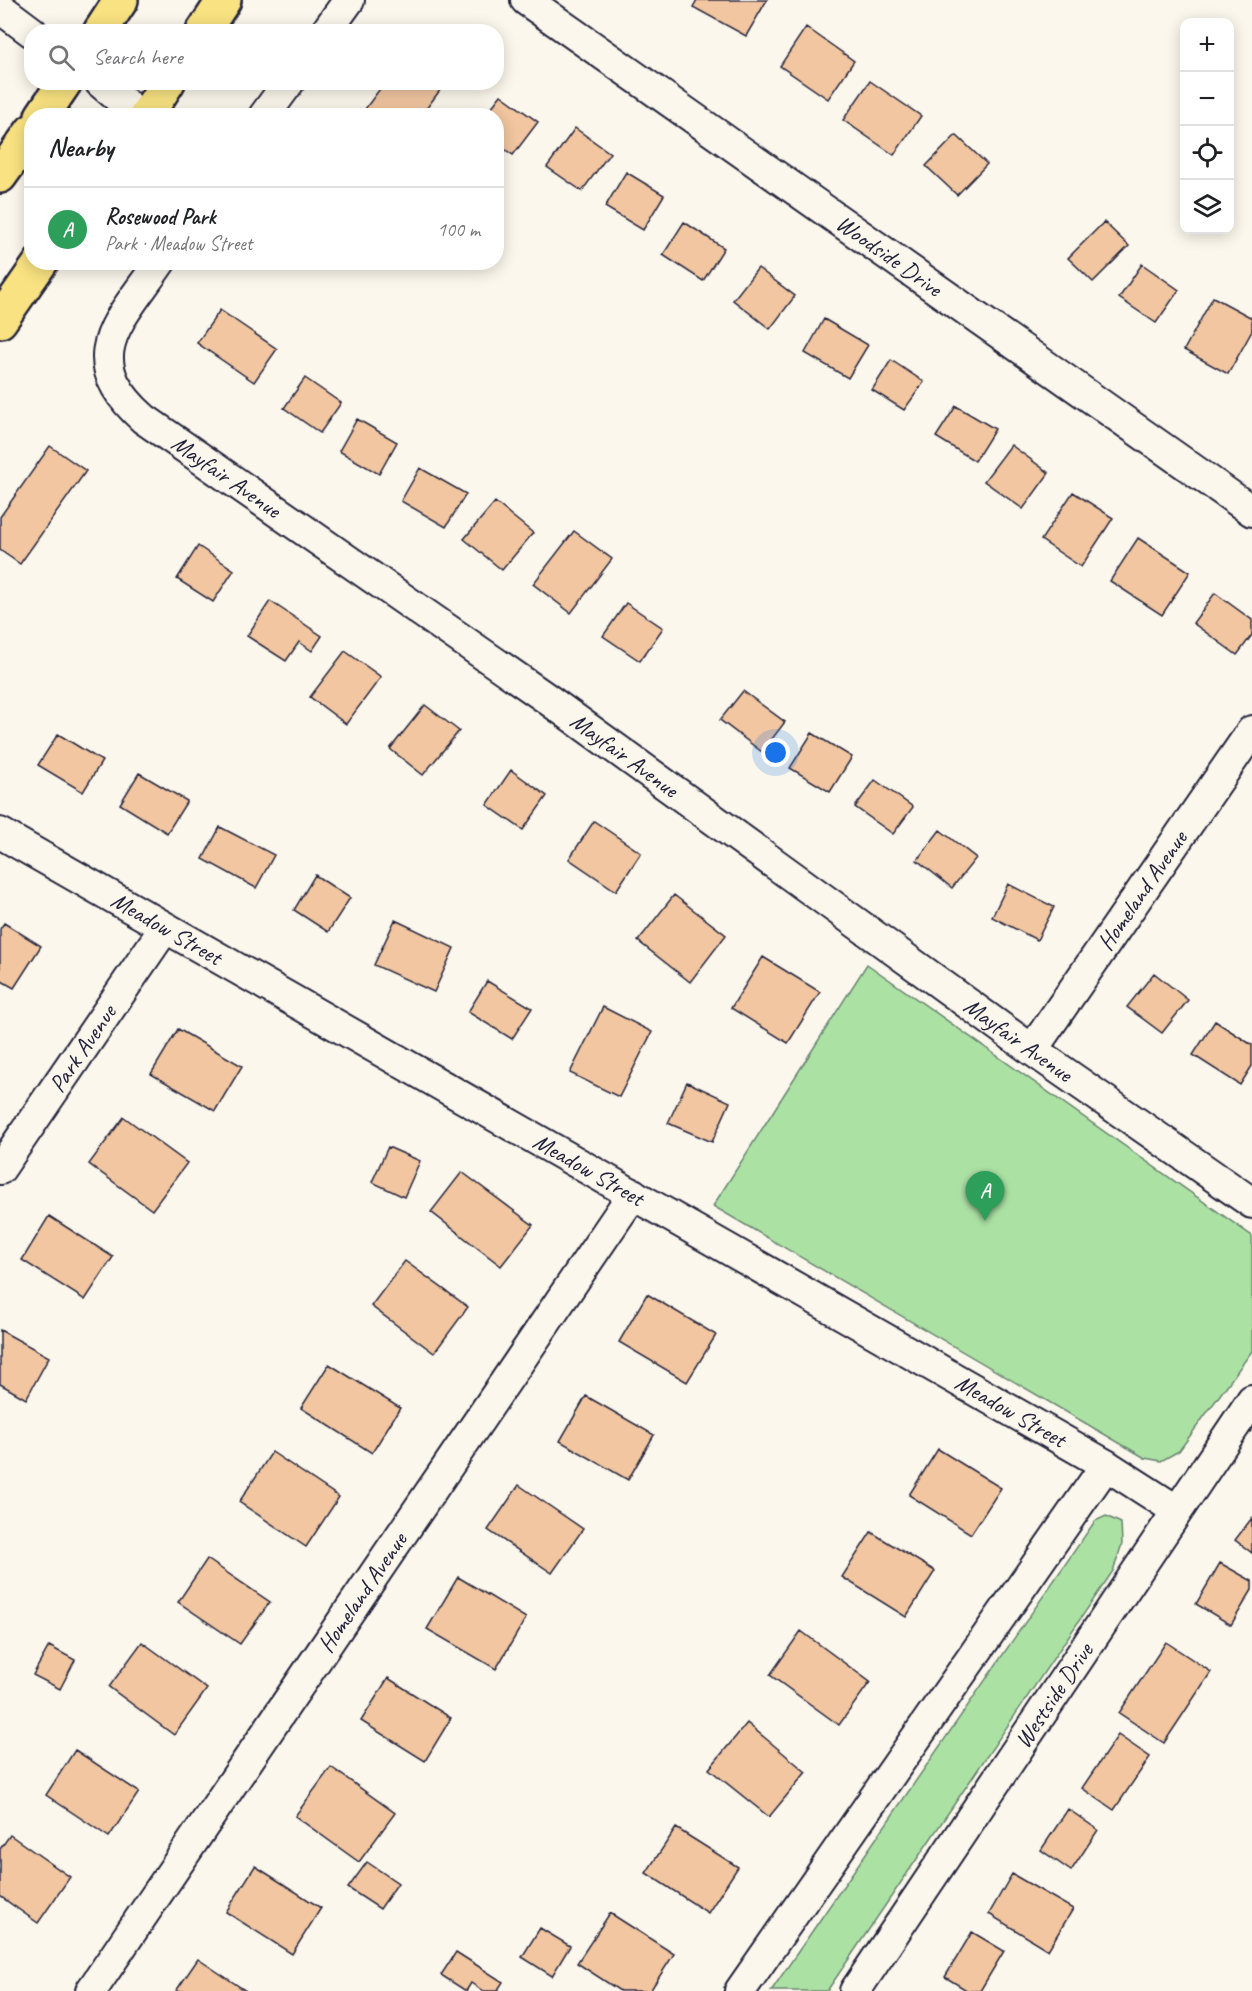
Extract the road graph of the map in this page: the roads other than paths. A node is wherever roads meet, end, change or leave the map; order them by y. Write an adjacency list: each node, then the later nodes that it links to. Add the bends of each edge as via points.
1 (121, 0): 6 (main road)
2 (224, 0): 7 (main road)
3 (349, 0): 8 (street)
4 (526, 0): 23 (street, Woodside Drive)
5 (0, 8): 9 (street)
6 (105, 24)
7 (208, 24)
8 (332, 24)
9 (24, 26)
10 (60, 90): 14 (main road)
11 (109, 90): 15 (street)
12 (163, 90): 16 (main road)
13 (283, 90): 17 (street)
14 (47, 108)
15 (131, 108)
16 (151, 108)
17 (270, 108)
18 (24, 142): 19 (main road)
19 (0, 176)
20 (35, 270): 22 (main road)
21 (155, 270): 27 (street, Mayfair Avenue, via 110,336 107,356 122,399 154,426 555,705)
22 (0, 321)
23 (1252, 511)
24 (1252, 731): 27 (street, Homeland Avenue)
25 (0, 833): 26 (street, Meadow Street)
26 (164, 929): 28 (street, Park Avenue); 29 (street, Meadow Street)
27 (1032, 1050): 30 (street, Mayfair Avenue)
28 (0, 1169)
29 (633, 1194): 32 (street, Meadow Street); 34 (street, Homeland Avenue)
30 (1252, 1203)
31 (1252, 1400): 33 (street, Westside Drive)
32 (1106, 1464): 33 (street, Meadow Street); 35 (street)
33 (1176, 1510): 36 (street, Westside Drive)
34 (91, 1991)
35 (740, 1991)
36 (855, 1991)

